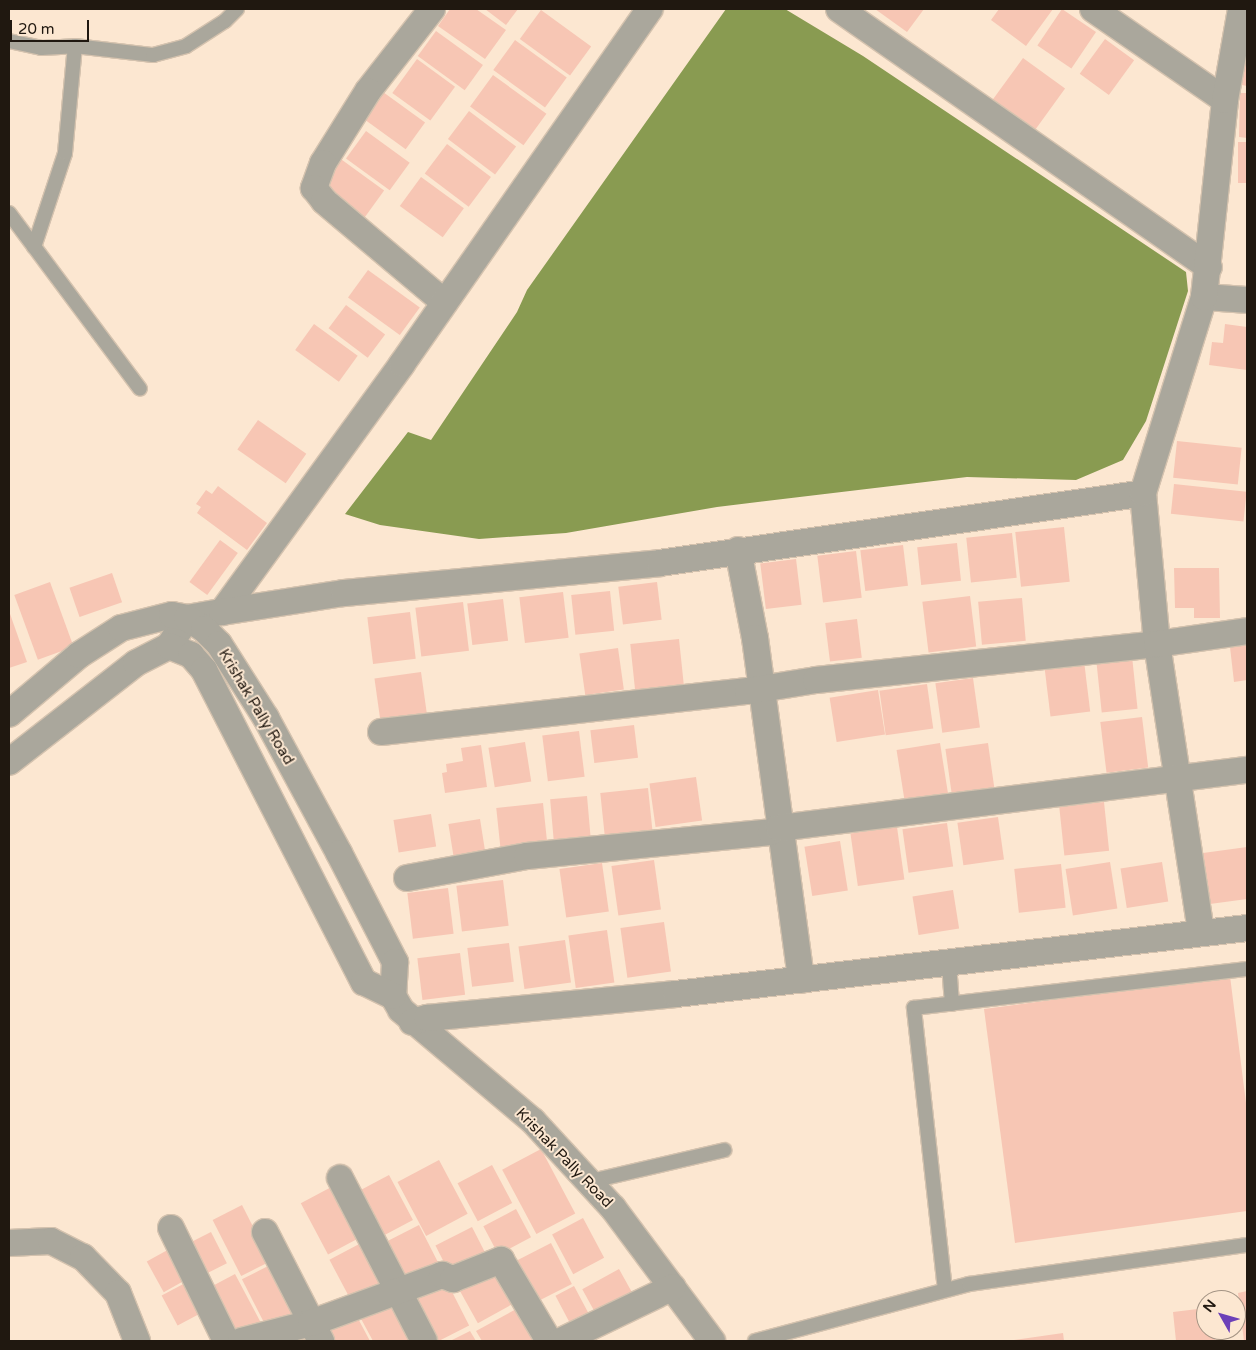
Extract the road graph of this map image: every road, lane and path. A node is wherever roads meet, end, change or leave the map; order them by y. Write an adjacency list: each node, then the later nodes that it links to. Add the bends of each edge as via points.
1 (237, 9): 8 (lane, via 225,21 186,46 154,55)
2 (432, 9): 15 (street, via 368,91 323,163 314,188 324,201)
3 (838, 9): 12 (street)
4 (1093, 9): 9 (street)
5 (1241, 9): 9 (street)
6 (647, 10): 15 (street)
7 (9, 41): 8 (lane, via 41,48)
8 (74, 46): 11 (lane, via 65,153)
9 (1224, 100): 12 (street)
10 (9, 213): 11 (lane)
11 (34, 247): 16 (lane)
12 (1209, 267): 13 (street)
13 (1204, 297): 14 (street); 17 (street)
14 (1247, 300)
15 (444, 302): 19 (street)
16 (140, 389)
17 (1143, 493): 18 (street); 22 (street)
18 (738, 550): 19 (street, via 660,563 344,593); 24 (street)
19 (222, 612): 20 (street)
20 (187, 618): 23 (street); 25 (street, via 172,615 121,628 79,655); 37 (street, Krishak Pally Road, via 219,644 292,766 395,962)
21 (1247, 631): 22 (street)
22 (1157, 644): 24 (street); 29 (street)
23 (170, 646): 27 (street, via 136,663); 37 (street, Krishak Pally Road, via 191,655 204,670 364,982)
24 (762, 688): 26 (street); 30 (street)
25 (9, 714)
26 (381, 732)
27 (9, 762)
28 (1247, 770): 29 (street)
29 (1179, 779): 30 (street); 33 (street)
30 (779, 828): 31 (street, via 771,832 526,856); 36 (street)
31 (407, 878)
32 (1247, 928): 33 (street)
33 (1201, 932): 34 (street)
34 (949, 964): 36 (street); 38 (lane)
35 (1247, 969): 38 (lane)
36 (802, 980): 39 (street)
37 (393, 996): 39 (street, Krishak Pally Road)
38 (952, 1004): 48 (lane, via 914,1008)
39 (412, 1022): 42 (street, Krishak Pally Road, via 533,1121)
40 (724, 1150): 42 (lane)
41 (340, 1178): 49 (street)
42 (587, 1182): 47 (street, Krishak Pally Road, via 613,1208)
43 (171, 1228): 52 (street)
44 (265, 1232): 50 (street)
45 (9, 1243): 51 (street, via 51,1241 83,1257 118,1293)
46 (1247, 1245): 48 (lane)
47 (673, 1287): 56 (street); 57 (street, Krishak Pally Road)
48 (945, 1290): 58 (lane)
49 (397, 1292): 50 (street); 54 (street); 55 (street, via 442,1275 453,1279 501,1260)
50 (316, 1332): 53 (street)
51 (137, 1341)
52 (226, 1341)
53 (241, 1341)
54 (424, 1341)
55 (549, 1341)
56 (562, 1341)
57 (712, 1341)
58 (755, 1341)

